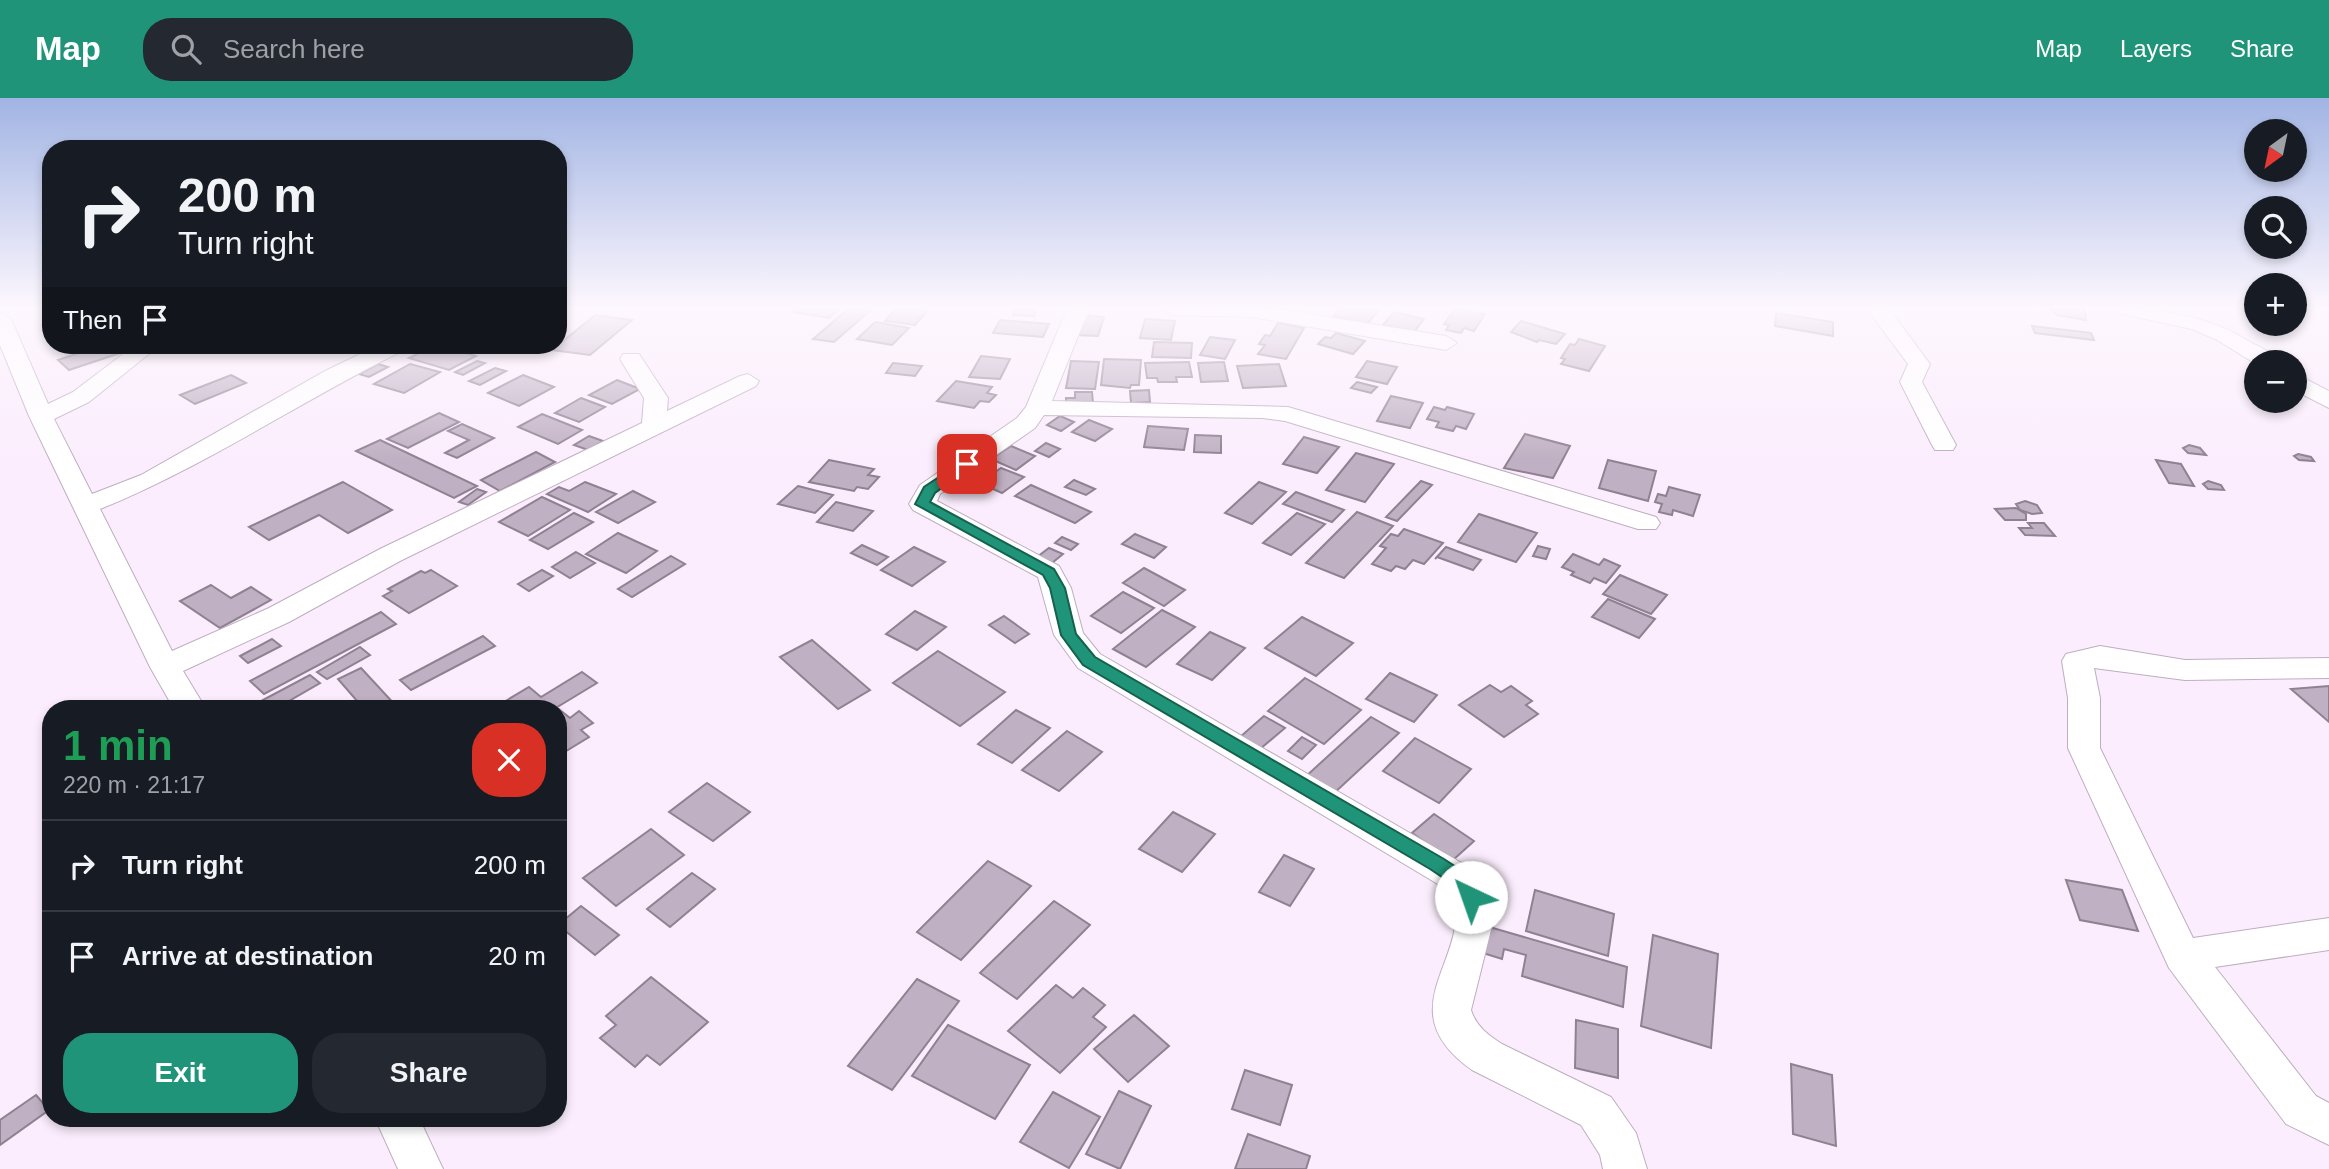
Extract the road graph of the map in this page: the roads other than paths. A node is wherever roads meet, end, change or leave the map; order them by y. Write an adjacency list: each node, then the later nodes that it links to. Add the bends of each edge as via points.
1 (16, 359): 11 (street)
2 (131, 359): 11 (street, via 81,397)
3 (368, 359): 14 (street, via 150,480)
4 (631, 359): 12 (street, via 656,398)
5 (1057, 359): 10 (street)
6 (1915, 359): 13 (street, via 1919,364 1911,382)
7 (748, 382): 12 (street)
8 (2307, 388): 9 (street)
9 (2329, 401)
10 (1037, 408): 15 (street, via 1288,414); 24 (street, via 1026,423 929,490 922,504 1049,572 1058,588 1069,635 1089,661 1466,883 1477,910 1451,1010 1457,1030 1487,1057 1596,1111 1621,1148)
11 (40, 416): 14 (street)
12 (654, 429): 16 (street)
13 (1944, 445)
14 (85, 506): 16 (street)
15 (1647, 523)
16 (165, 667): 18 (street)
17 (2329, 668): 20 (street, via 2185,670 2100,656 2077,661 2084,698 2084,748)
18 (185, 700)
19 (2329, 934): 20 (street)
20 (2183, 956): 21 (street, via 2301,1110)
21 (2329, 1125)
22 (400, 1127): 23 (street)
23 (421, 1169)
24 (1625, 1169)

